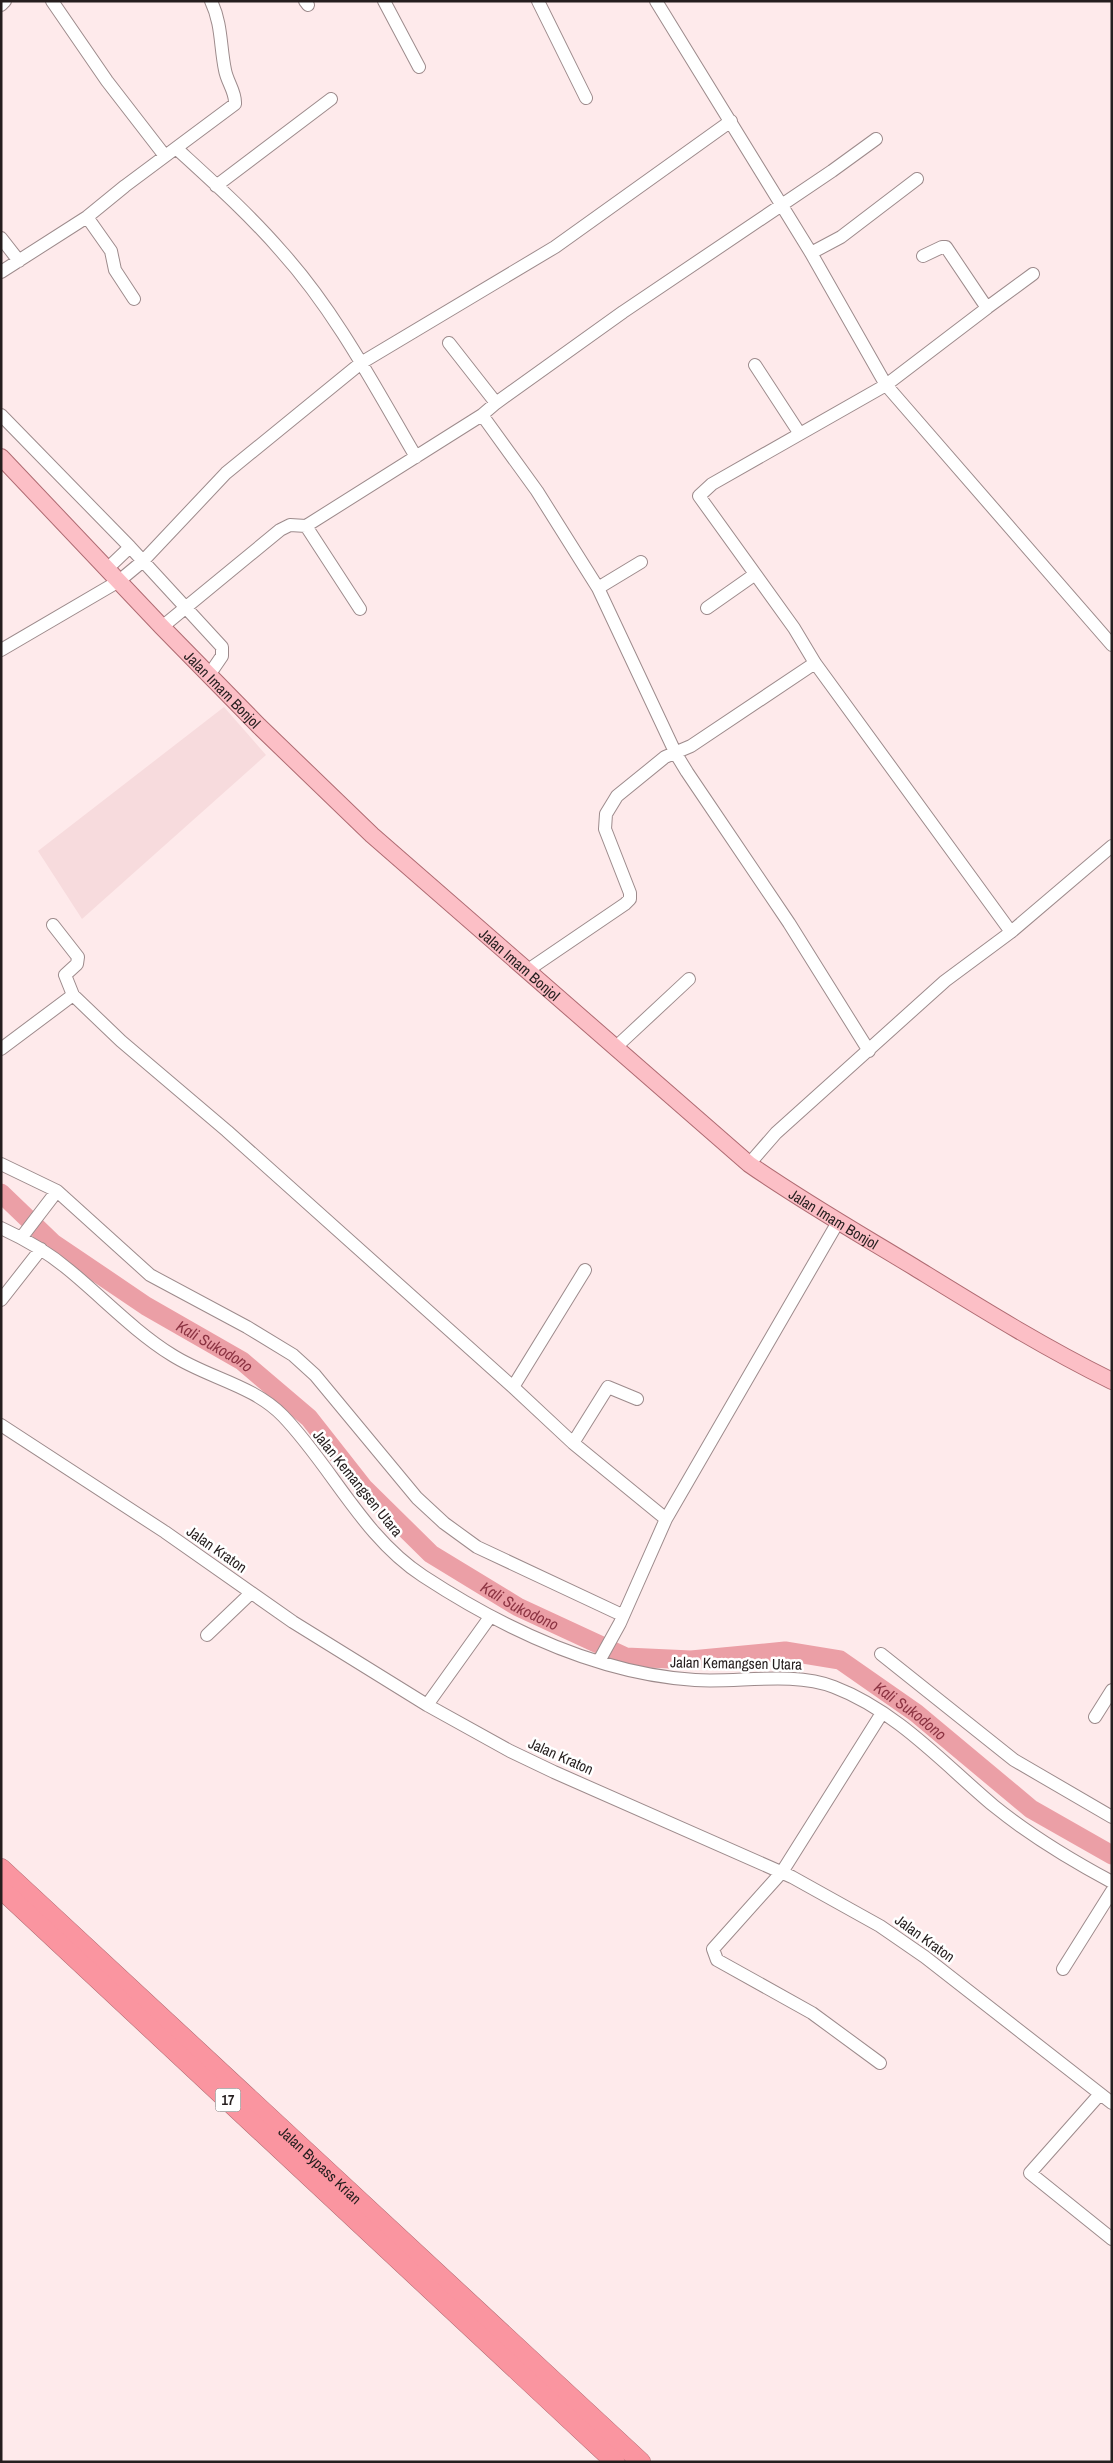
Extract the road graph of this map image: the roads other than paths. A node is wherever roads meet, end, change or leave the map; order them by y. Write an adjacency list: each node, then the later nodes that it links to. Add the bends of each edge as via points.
1 (5, 1): 7 (street)
2 (52, 1): 14 (street, via 107,81)
3 (211, 1): 13 (street, via 218,15 225,71 236,102)
4 (384, 1): 8 (street)
5 (538, 1): 9 (street)
6 (656, 1): 11 (street)
7 (1, 4)
8 (419, 67)
9 (586, 98)
10 (331, 99): 16 (street)
11 (731, 121): 17 (street); 28 (street, via 555,247)
12 (876, 139): 17 (street)
13 (176, 148): 14 (street); 16 (street)
14 (165, 156): 18 (street)
15 (917, 179): 20 (street, via 841,237)
16 (216, 186): 28 (street, via 282,252 319,299)
17 (781, 205): 20 (street); 31 (street)
18 (87, 217): 22 (street); 25 (street, via 111,251 113,266)
19 (1, 238): 22 (street)
20 (811, 253): 30 (street)
21 (923, 256): 26 (street, via 946,247)
22 (19, 261): 23 (street)
23 (1, 272)
24 (1033, 274): 26 (street)
25 (134, 299)
26 (988, 307): 30 (street)
27 (449, 343): 31 (street)
28 (361, 363): 36 (street); 39 (street, via 212,485)
29 (755, 365): 34 (street)
30 (886, 386): 34 (street); 49 (street)
31 (496, 403): 33 (street)
32 (1, 415): 38 (street)
33 (482, 415): 36 (street); 44 (street, via 537,491)
34 (800, 434): 42 (street, via 712,484 699,496)
35 (1, 457): 41 (main road, Jalan Imam Bonjol)
36 (416, 457): 37 (street)
37 (306, 526): 45 (street, via 290,525 280,530); 47 (street)
38 (130, 547): 39 (street); 41 (street)
39 (143, 561): 43 (street); 45 (street)
40 (641, 562): 44 (street)
41 (108, 568): 43 (main road, Jalan Imam Bonjol)
42 (754, 575): 46 (street); 51 (street, via 794,628)
43 (119, 581): 48 (main road, Jalan Imam Bonjol); 50 (street)
44 (598, 588): 53 (street)
45 (186, 608): 48 (street); 52 (street, via 222,646 222,656)
46 (707, 608)
47 (360, 609)
48 (162, 627): 52 (main road, Jalan Imam Bonjol)
49 (1112, 645)
50 (1, 650)
51 (815, 663): 53 (street); 56 (street)
52 (209, 675): 57 (main road, Jalan Imam Bonjol, via 372,835)
53 (676, 754): 57 (street, via 666,756 641,774 617,796 606,814 606,834 630,893 628,902); 62 (street)
54 (1112, 846): 56 (street)
55 (54, 925): 59 (street, via 78,957 77,964 65,975)
56 (1011, 932): 62 (street, via 945,981)
57 (528, 970): 60 (main road, Jalan Imam Bonjol)
58 (689, 979): 60 (street)
59 (73, 995): 61 (street); 73 (street)
60 (616, 1047): 64 (main road, Jalan Imam Bonjol)
61 (1, 1050)
62 (870, 1051): 64 (street, via 776,1133)
63 (1, 1164): 65 (street)
64 (749, 1164): 66 (main road, Jalan Imam Bonjol)
65 (54, 1195): 68 (street); 80 (street, via 150,1275 247,1327 300,1360 396,1476 444,1523 488,1554)
66 (838, 1222): 72 (main road, Jalan Imam Bonjol, via 1063,1357); 77 (street)
67 (1, 1228): 68 (street, Jalan Kemangsen Utara)
68 (24, 1234): 69 (street, Jalan Kemangsen Utara)
69 (41, 1249): 71 (street); 79 (street, Jalan Kemangsen Utara, via 166,1351 271,1405 294,1428 360,1515 400,1560)
70 (585, 1270): 73 (street)
71 (1, 1300)
72 (1112, 1381)
73 (513, 1387): 76 (street)
74 (637, 1399): 76 (street, via 608,1387)
75 (1, 1425): 78 (street, Jalan Kraton, via 165,1532)
76 (573, 1443): 77 (street)
77 (666, 1518): 80 (street)
78 (251, 1593): 81 (street); 85 (street, Jalan Kraton)
79 (490, 1617): 83 (street, Jalan Kemangsen Utara); 85 (street)
80 (621, 1619): 83 (street)
81 (208, 1635)
82 (881, 1654): 88 (street, via 1014,1760)
83 (601, 1657): 86 (street, Jalan Kemangsen Utara, via 614,1668 647,1676 814,1681 850,1693)
84 (1112, 1690): 87 (street)
85 (427, 1705): 90 (street, Jalan Kraton, via 546,1768)
86 (882, 1713): 90 (street); 91 (street, Jalan Kemangsen Utara, via 1021,1827)
87 (1095, 1717)
88 (1112, 1816)
89 (1, 1868): 100 (highway, Jalan Bypass Krian / 17)
90 (782, 1872): 95 (street, via 714,1947 714,1955 717,1960 812,2013); 96 (street, Jalan Kraton, via 902,1940)
91 (1112, 1882)
92 (1, 1889): 99 (highway, Jalan Bypass Krian / 17)
93 (1112, 1891): 94 (street)
94 (1063, 1969)
95 (880, 2064)
96 (1100, 2094): 97 (street, Jalan Kraton); 98 (street, via 1030,2173)
97 (1112, 2103)
98 (1112, 2239)
99 (615, 2462)
100 (641, 2462)

